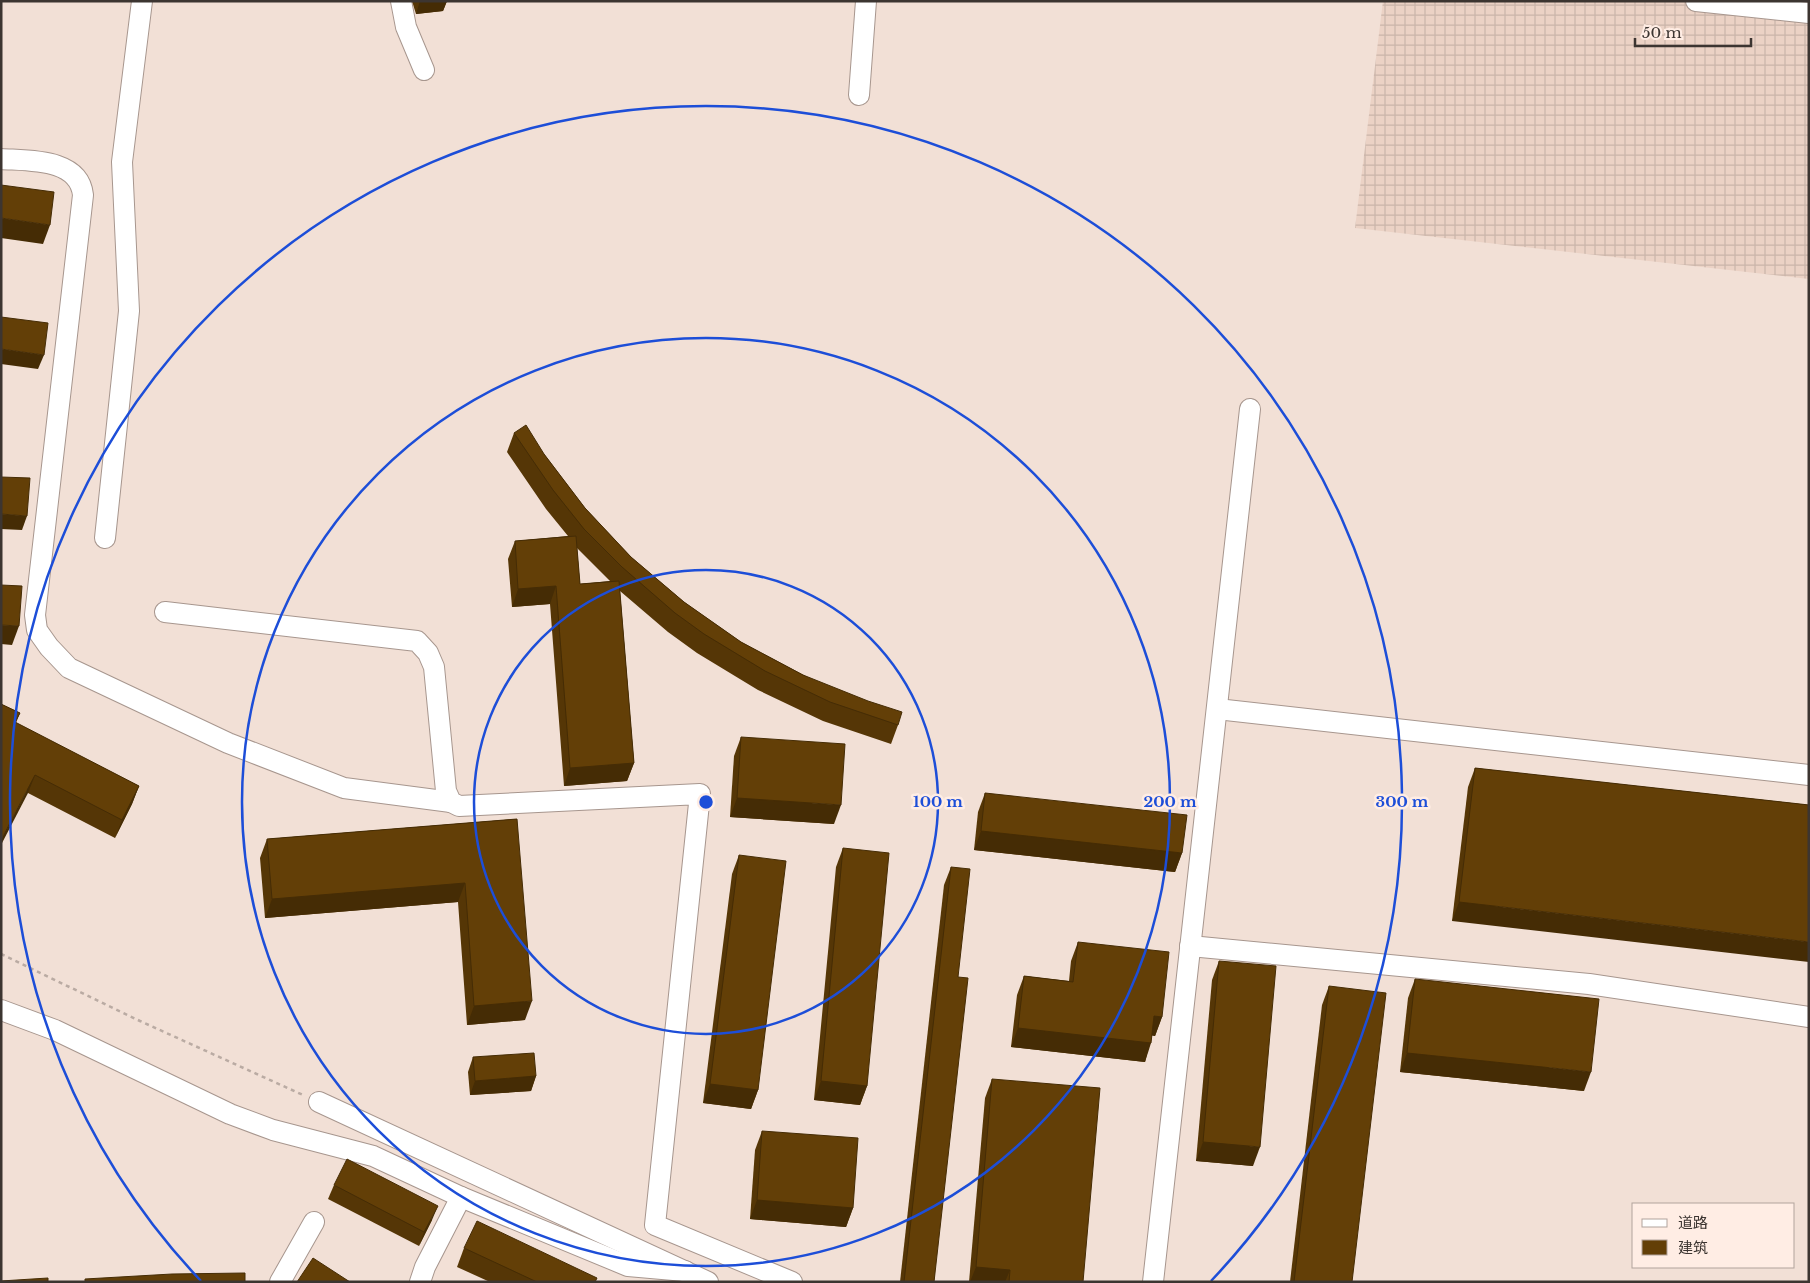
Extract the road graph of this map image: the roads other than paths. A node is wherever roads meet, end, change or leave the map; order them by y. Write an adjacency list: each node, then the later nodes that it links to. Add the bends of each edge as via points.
1 (142, 1): 10 (street, via 122,162 129,311)
2 (401, 1): 6 (street, via 406,27)
3 (866, 1): 7 (street)
4 (1696, 1): 5 (street)
5 (1809, 13)
6 (424, 70)
7 (859, 94)
8 (1, 160): 14 (street, via 54,163 76,179 82,186 83,195 35,615 37,630 69,668 228,743 344,788)
9 (1250, 409): 12 (street)
10 (105, 538)
11 (165, 612): 14 (street, via 417,641 428,653 434,667 446,791)
12 (1216, 710): 13 (street); 15 (street)
13 (1809, 775)
14 (451, 802): 25 (street, via 464,806 700,794 655,1224)
15 (1190, 946): 17 (street, via 1589,984); 26 (street)
16 (1, 1010): 19 (street, via 55,1030 230,1114 274,1130 373,1156)
17 (1809, 1017)
18 (319, 1102): 21 (street)
19 (461, 1197): 21 (street, via 628,1266); 23 (street)
20 (314, 1222): 22 (street)
21 (685, 1271): 24 (street)
22 (280, 1282)
23 (420, 1282)
24 (708, 1282)
25 (792, 1282)
26 (1153, 1282)

